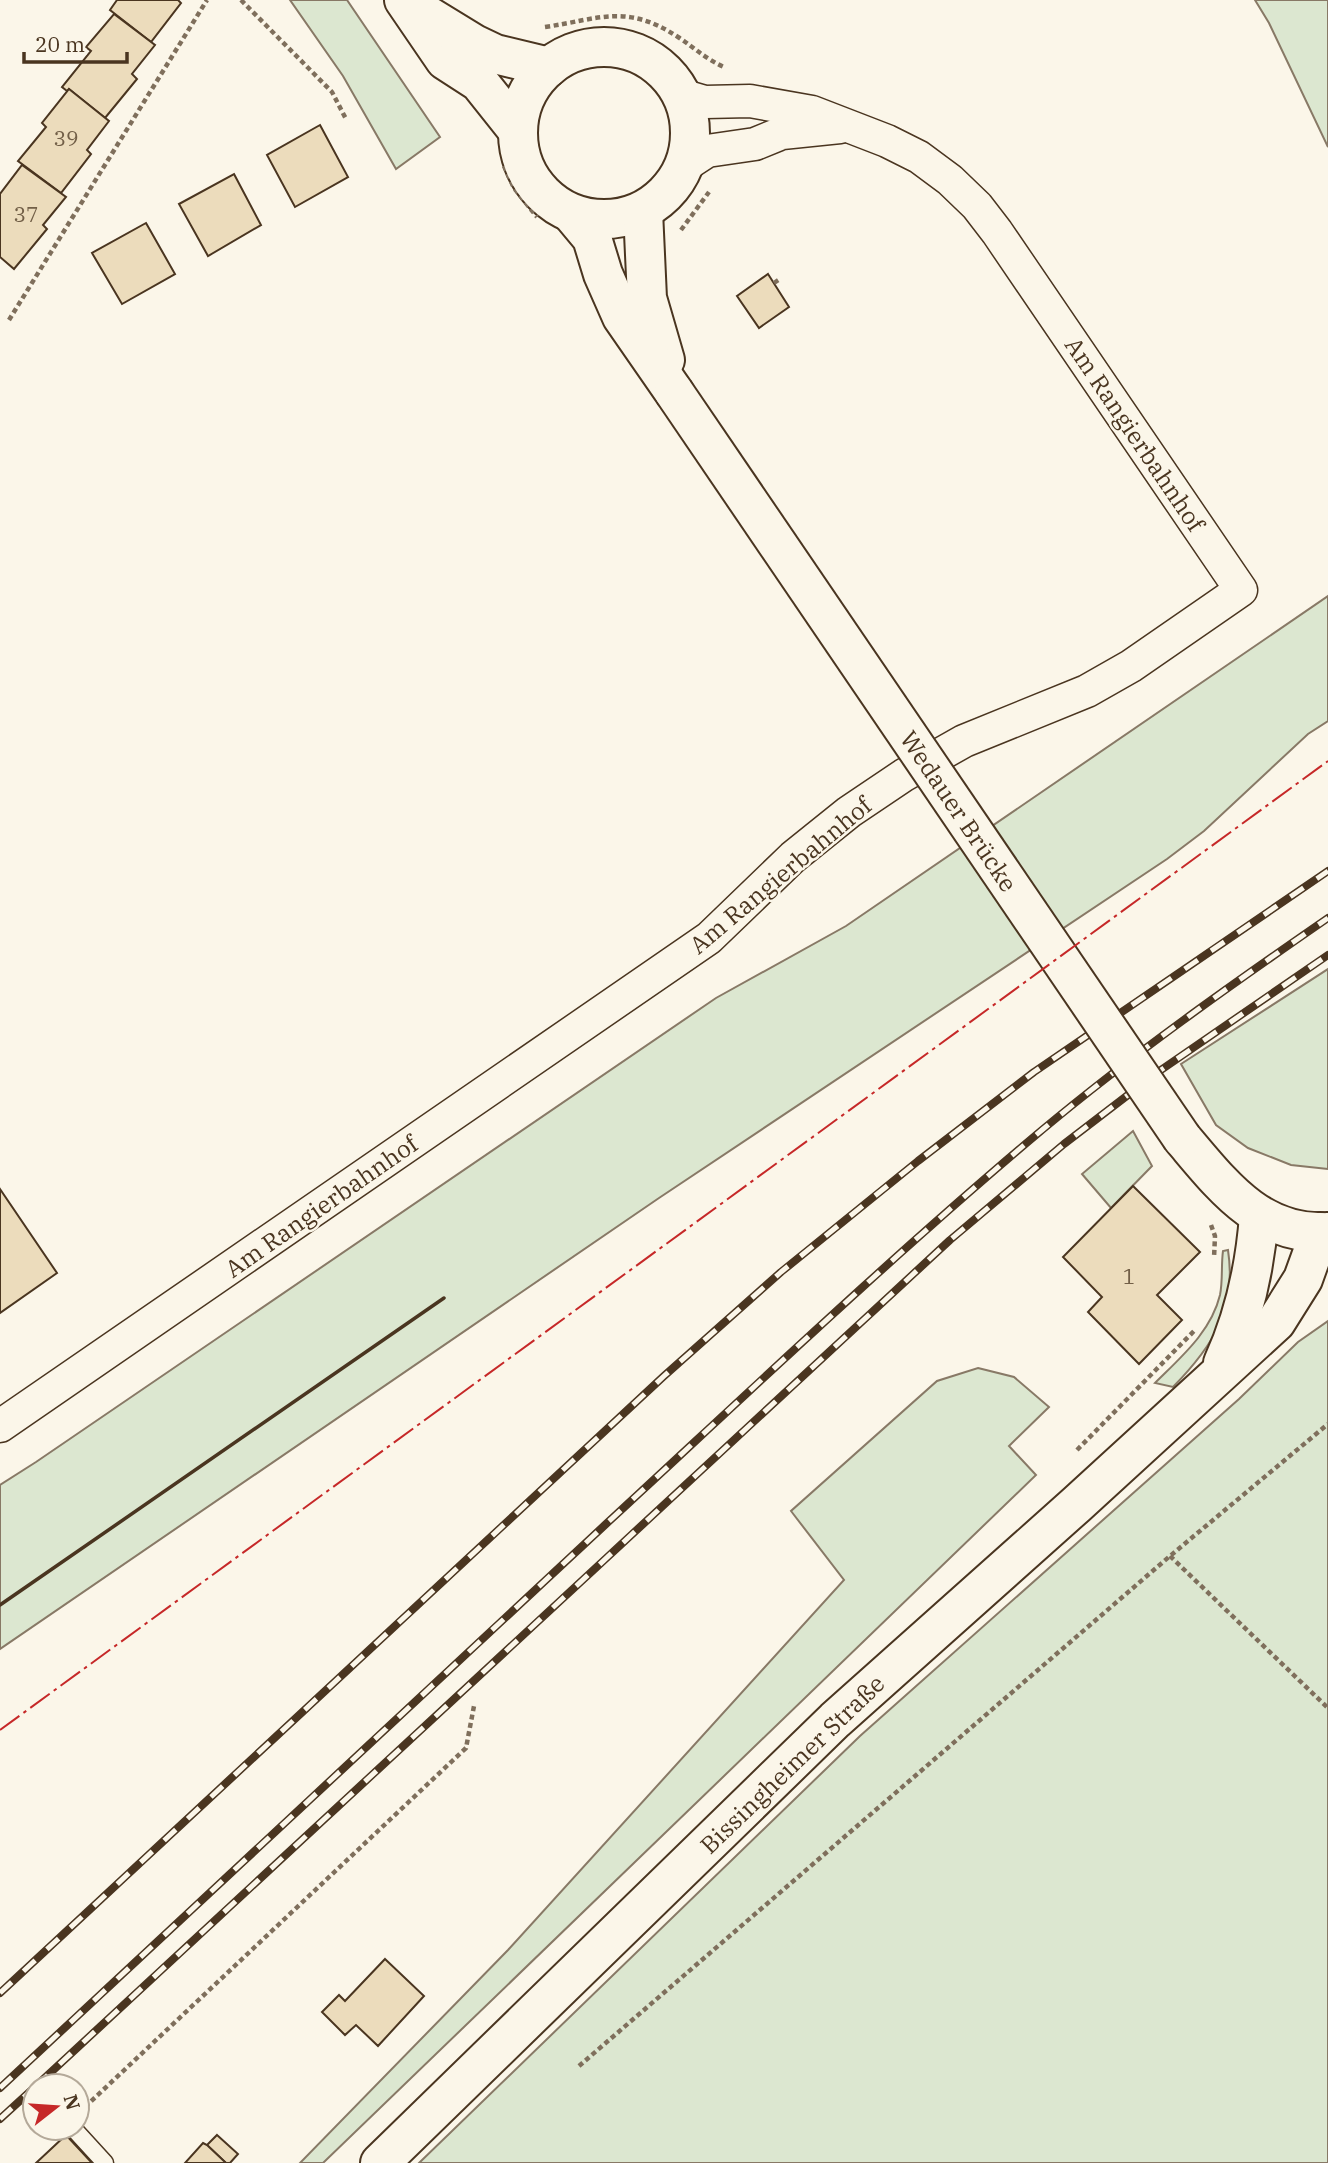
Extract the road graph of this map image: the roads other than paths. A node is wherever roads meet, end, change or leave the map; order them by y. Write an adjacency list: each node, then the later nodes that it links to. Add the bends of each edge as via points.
1 (405, 1): 2 (main road, via 495,54); 5 (main road, via 445,60 479,82)
2 (549, 67): 3 (main road, via 579,51 613,47 646,58); 5 (main road, via 527,96)
3 (681, 95): 4 (street, Am Rangierbahnhof, via 705,102 750,101 812,112); 6 (main road, via 688,112 689,148)
4 (848, 126): 6 (street, Am Rangierbahnhof, via 782,134 755,144 707,151); 13 (street, Am Rangierbahnhof, via 919,157 977,206 1241,590 1087,691 964,741 849,812 793,857 709,938)
5 (510, 146): 8 (main road, via 519,149 532,181)
6 (700, 174): 7 (main road, via 674,184)
7 (643, 211): 8 (main road, via 608,219); 9 (main road, Wedauer Brücke, via 647,298)
8 (559, 219): 9 (main road, Wedauer Brücke, via 592,238 621,317)
9 (674, 392): 10 (main road, Wedauer Brücke, bridge, via 1182,1138 1222,1185)
10 (1259, 1216): 11 (main road, Bissingheimer Straße, via 1289,1228); 12 (main road, Bissingheimer Straße, via 1245,1309)
11 (1324, 1232): 12 (main road, Bissingheimer Straße, via 1303,1279 1276,1322)
12 (1216, 1378): 16 (main road, Bissingheimer Straße, via 835,1720)
13 (0, 1426)
14 (86, 2142): 15 (lane)
15 (105, 2163)
16 (380, 2163)

